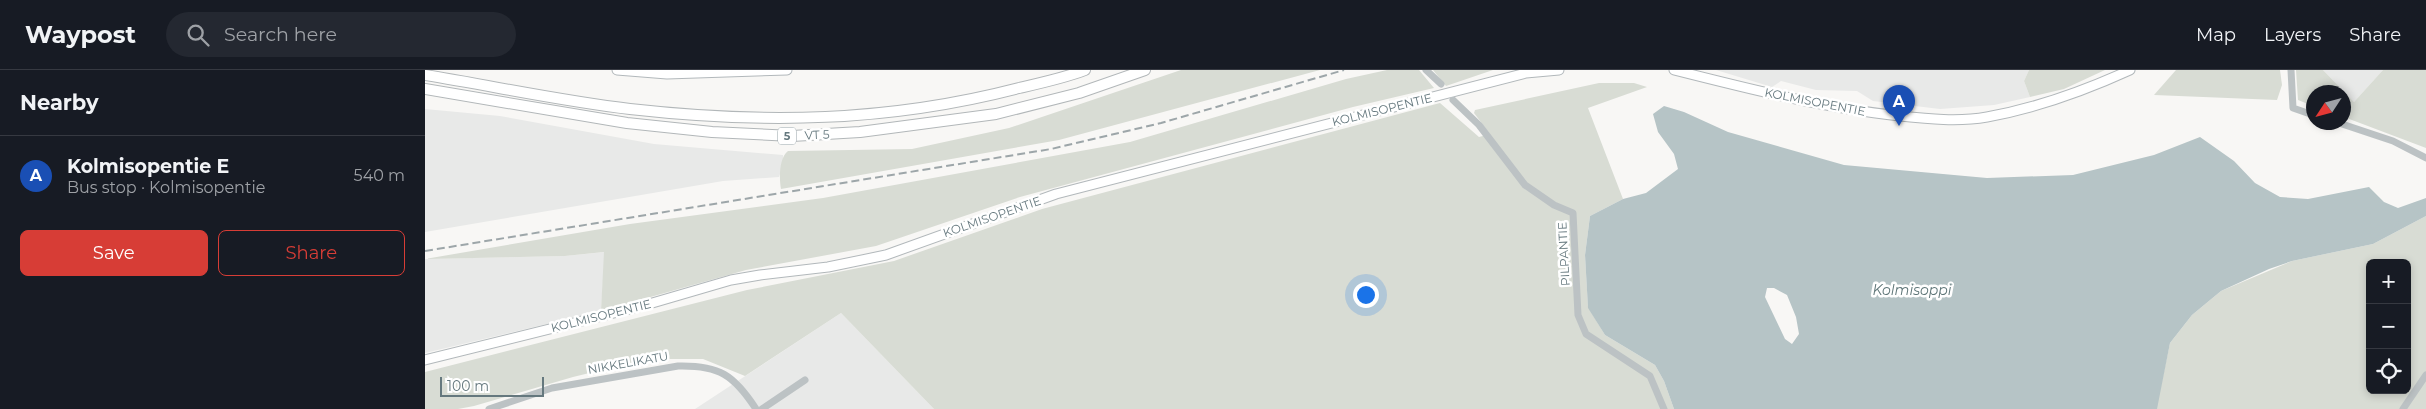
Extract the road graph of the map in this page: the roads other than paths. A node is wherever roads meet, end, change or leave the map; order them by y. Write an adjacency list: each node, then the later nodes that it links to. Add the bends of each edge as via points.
1 (617, 70): 2 (main road, via 667,74)
2 (787, 70)
3 (1085, 70): 10 (highway, VT 5 / 5, via 992,95 927,108 791,119 629,108)
4 (1145, 70): 12 (highway, VT 5 / 5, via 1079,93 996,114 860,132 792,136 627,123)
5 (1426, 70): 11 (street)
6 (1559, 70): 17 (main road, KOLMISOPENTIE, via 1526,73 1056,194 886,254 828,267 731,280)
7 (1674, 70): 8 (main road, KOLMISOPENTIE, via 1776,95 1928,119 1985,117 2079,93)
8 (2130, 70)
9 (2291, 70): 14 (street, via 2293,108)
10 (425, 75)
11 (1441, 84)
12 (425, 90)
13 (1453, 100): 23 (street, PILPANTIE, via 1479,125 1525,185 1554,205 1573,213 1578,315 1586,334 1650,376)
14 (2306, 113)
15 (2351, 127): 16 (street, via 2393,141)
16 (2426, 158)
17 (425, 360)
18 (2426, 375): 24 (street)
19 (805, 380): 22 (street)
20 (489, 409): 21 (street, NIKKELIKATU, via 552,388 693,366 709,368 731,378)
21 (756, 409)
22 (761, 409)
23 (1664, 409)
24 (2403, 409)

